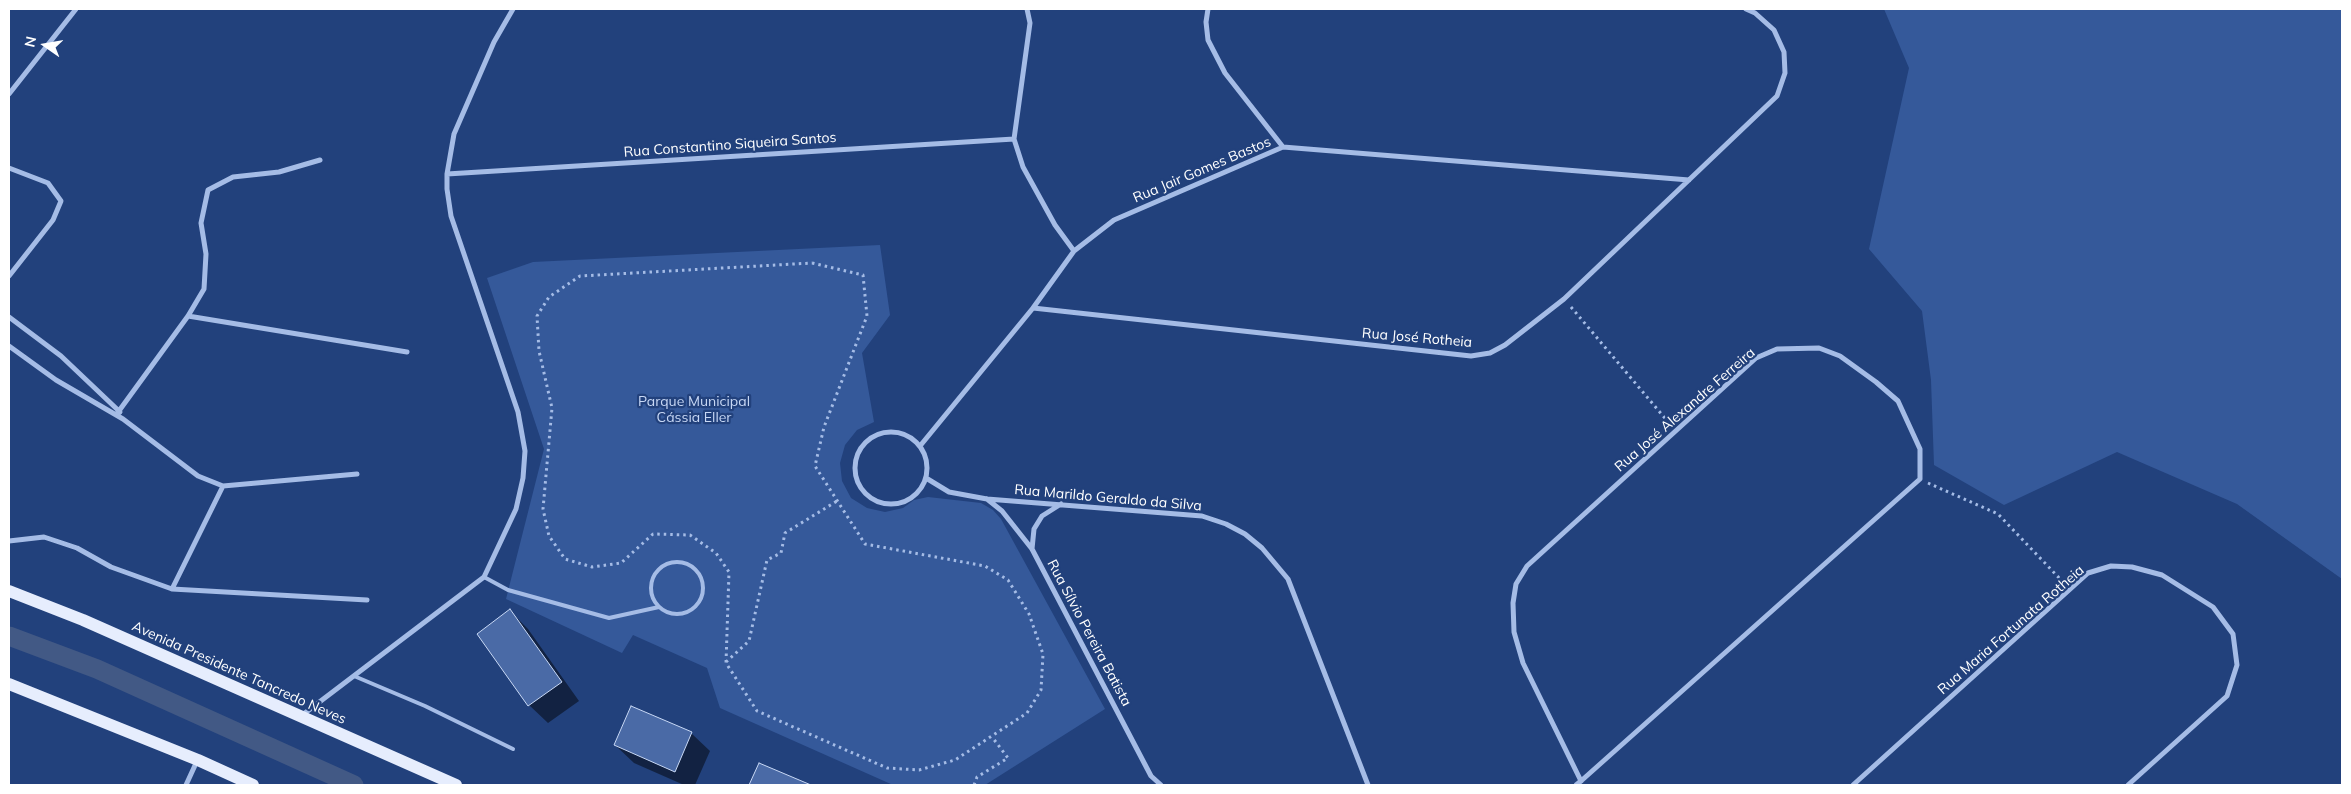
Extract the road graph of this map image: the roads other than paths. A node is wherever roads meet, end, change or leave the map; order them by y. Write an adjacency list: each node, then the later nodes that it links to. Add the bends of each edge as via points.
1 (76, 9): 6 (street)
2 (513, 9): 11 (street, via 494,42 454,134)
3 (1027, 9): 7 (street, via 1030,23)
4 (1208, 9): 8 (street, via 1208,40 1225,73)
5 (1746, 9): 12 (street, Rua José Rotheia, via 1774,30 1784,52 1785,73 1777,96)
6 (9, 94)
7 (1014, 139): 11 (street, Rua Constantino Siqueira Santos); 13 (street, via 1023,167 1055,225)
8 (1283, 147): 12 (street, Rua Jair Gomes Bastos); 13 (street, Rua Jair Gomes Bastos, via 1114,220)
9 (320, 160): 16 (street, via 279,172 233,177 208,190 201,224 206,254 204,289)
10 (9, 168): 14 (street, via 48,183 61,201 53,220)
11 (447, 174): 29 (street, via 451,216 518,412 525,451 516,509)
12 (1689, 180): 15 (street, Rua José Rotheia, via 1564,299 1490,353 1471,356)
13 (1074, 251): 15 (street, Rua Jair Gomes Bastos)
14 (9, 276)
15 (1033, 308): 21 (street, Rua Jair Gomes Bastos)
16 (188, 316): 19 (street); 20 (street)
17 (9, 317): 20 (street, via 61,356)
18 (9, 346): 20 (street, via 56,380)
19 (407, 352)
20 (117, 412): 24 (street, via 123,420 198,476)
21 (920, 446): 23 (street, via 926,462); 23 (street, via 909,436 894,432 880,434 867,441 858,453 855,467 857,482 878,502 893,505 907,501 919,492)
22 (357, 474): 24 (street)
23 (926, 478): 25 (street, Rua Marildo Geraldo da Silva, via 949,492)
24 (223, 486): 30 (street)
25 (987, 499): 26 (street, Rua Marildo Geraldo da Silva); 28 (street, Rua Sílvio Pereira Batista, via 1002,510)
26 (1062, 504): 28 (street, via 1042,516 1034,529); 44 (street, Rua Marildo Geraldo da Silva, via 1202,516 1226,524 1262,548 1288,579)
27 (9, 541): 30 (street, via 44,537 77,548 111,567)
28 (1032, 549): 43 (street, Rua Sílvio Pereira Batista, via 1152,776)
29 (484, 577): 33 (lane, via 508,590 609,618); 34 (street)
30 (172, 589): 32 (street)
31 (9, 591): 36 (main road, Avenida Presidente Tancredo Neves, via 83,620)
32 (367, 600)
33 (659, 607): 33 (lane, via 665,612 681,614 697,606 703,589 697,572 682,562 673,562 658,570 651,584)
34 (354, 676): 36 (street); 37 (lane)
35 (9, 684): 38 (main road)
36 (299, 718): 42 (main road, Avenida Presidente Tancredo Neves)
37 (513, 749)
38 (198, 760): 40 (street); 41 (main road)
39 (1579, 783): 39 (street, Rua José Alexandre Ferreira, via 1920,479 1920,449 1898,401 1840,356 1819,348 1777,350 1756,358 1527,566 1516,584 1514,632 1523,663)
40 (186, 785)
41 (253, 785)
42 (456, 785)
43 (1161, 785)
44 (1368, 785)
45 (1853, 785): 46 (street, Rua Maria Fortunata Rotheia, via 2088,574 2111,566 2132,567 2162,575 2212,607 2233,634 2237,665 2227,696)
46 (2128, 785)

